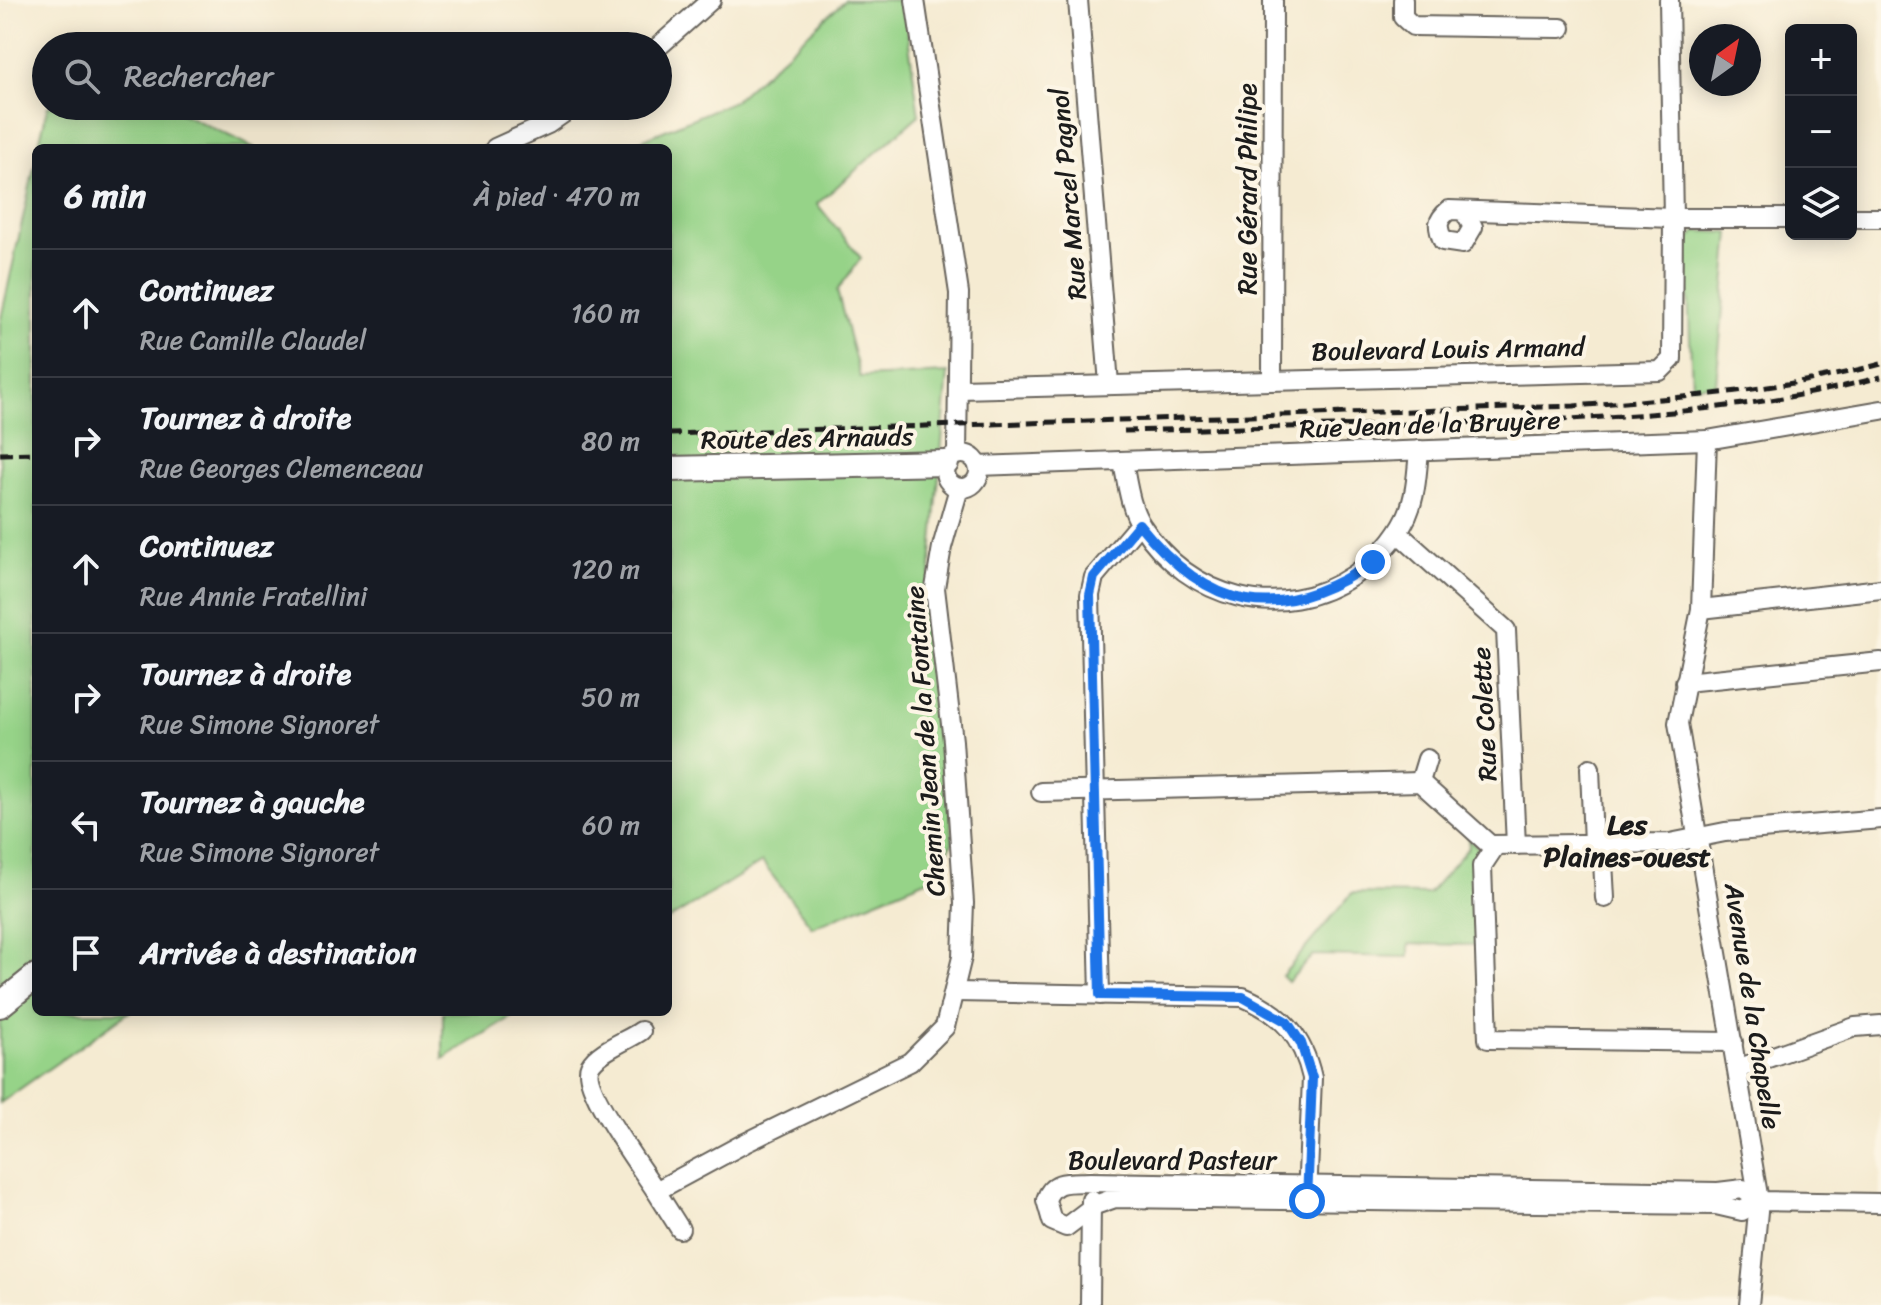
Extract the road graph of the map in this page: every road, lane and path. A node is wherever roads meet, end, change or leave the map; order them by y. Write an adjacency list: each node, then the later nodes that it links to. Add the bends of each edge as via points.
1 (711, 0): 8 (street)
2 (915, 0): 18 (street, via 959,293)
3 (1078, 0): 17 (street, Rue Marcel Pagnol)
4 (1273, 0): 16 (street, Rue Gérard Philipe)
5 (1403, 0): 7 (street, via 1403,17 1413,26)
6 (1669, 0): 12 (street, Boulevard Louis Armand)
7 (1561, 28)
8 (672, 35)
9 (554, 120): 10 (street)
10 (504, 144)
11 (1464, 211): 12 (street)
12 (1673, 218): 13 (street); 16 (street, Boulevard Louis Armand, via 1672,359 1660,371)
13 (1785, 218)
14 (1857, 218): 15 (street)
15 (1881, 218)
16 (1272, 379): 17 (street, Boulevard Louis Armand)
17 (1109, 384): 18 (street, Boulevard Louis Armand)
18 (960, 389): 22 (street)
19 (1881, 410): 20 (street, Rue Jean de la Bruyère)
20 (1707, 440): 21 (street, Rue Jean de la Bruyère); 30 (street, Avenue de la Chapelle)
21 (1419, 450): 23 (street, Rue Jean de la Bruyère); 28 (street, via 1412,500)
22 (952, 459): 24 (street, via 971,456); 25 (street, Route des Arnauds); 26 (street, via 948,481)
23 (1123, 462): 24 (street, Rue Jean de la Bruyère); 27 (street)
24 (978, 466): 26 (street, via 975,482)
25 (672, 469)
26 (959, 488): 45 (street, Chemin Jean de la Fontaine, via 935,588 964,903)
27 (1139, 524): 28 (street, via 1190,577 1242,600 1280,602 1344,582 1373,562); 36 (street, via 1091,586)
28 (1398, 533): 42 (street, Rue Colette, via 1506,630)
29 (1881, 589): 30 (street)
30 (1701, 609): 32 (street, Avenue de la Chapelle)
31 (1881, 662): 32 (street)
32 (1685, 682): 39 (street, Avenue de la Chapelle, via 1678,723)
33 (1427, 759): 35 (street)
34 (1590, 768): 40 (street)
35 (1420, 782): 36 (street); 41 (street)
36 (1094, 791): 37 (street); 46 (street)
37 (1041, 792)
38 (1881, 819): 39 (street)
39 (1700, 837): 40 (street); 50 (street, Avenue de la Chapelle)
40 (1597, 844): 42 (street); 43 (street)
41 (1496, 845): 42 (street); 50 (street, via 1482,866 1488,1039)
42 (1516, 845)
43 (1605, 898)
44 (32, 979): 47 (street)
45 (955, 992): 46 (street); 53 (street, Chemin Jean de la Fontaine, via 945,1027 910,1062)
46 (1100, 995): 54 (street, via 1243,997 1287,1022 1301,1043 1312,1078)
47 (0, 1005)
48 (1881, 1025): 51 (street, via 1855,1027)
49 (641, 1031): 53 (street, via 600,1056 588,1073 601,1106)
50 (1733, 1042): 51 (street, Avenue de la Chapelle)
51 (1737, 1069): 55 (street, Avenue de la Chapelle)
52 (1091, 1182): 54 (street, Boulevard Pasteur); 57 (street); 57 (street, Boulevard Pasteur, via 1054,1186 1046,1200 1058,1226 1075,1224)
53 (656, 1191): 58 (street)
54 (1308, 1194): 55 (street, Boulevard Pasteur, via 1743,1189); 57 (street, Boulevard Pasteur, via 1115,1198)
55 (1759, 1201): 56 (street, Boulevard Pasteur); 60 (street, Avenue de la Chapelle)
56 (1881, 1203)
57 (1091, 1208): 59 (street)
58 (680, 1229)
59 (1090, 1305)
60 (1749, 1305)

